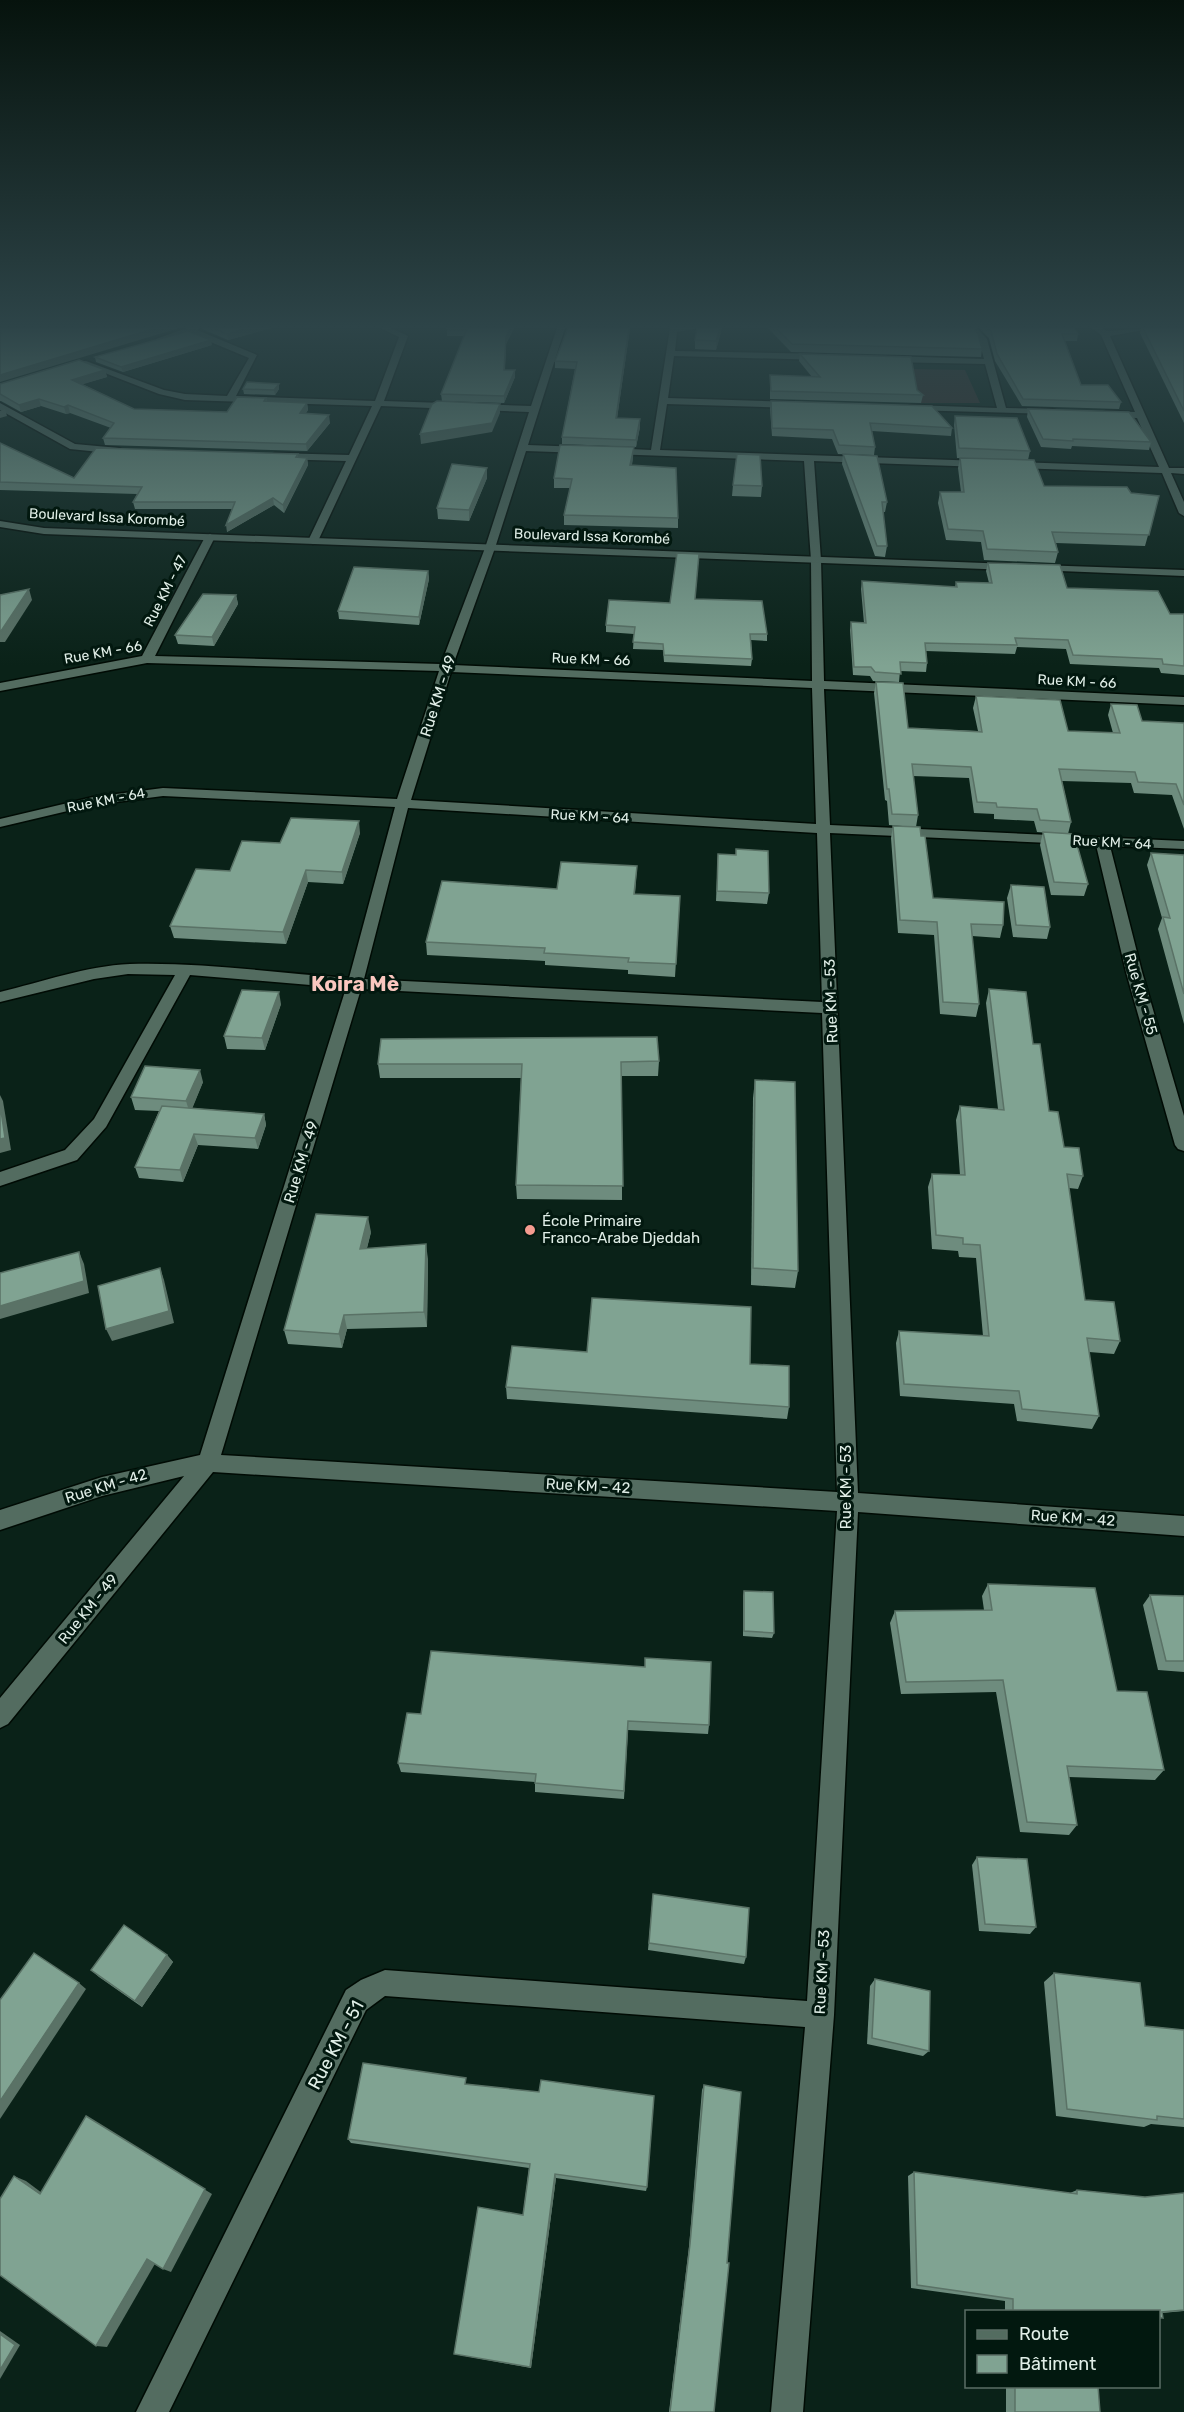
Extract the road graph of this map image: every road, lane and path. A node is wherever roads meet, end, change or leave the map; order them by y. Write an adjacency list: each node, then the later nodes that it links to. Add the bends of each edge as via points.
1 (62, 441): 7 (street, via 73,447)
2 (360, 441): 10 (street)
3 (524, 441): 6 (street, Rue KM - 49)
4 (656, 441): 8 (street)
5 (1153, 441): 12 (street)
6 (522, 447): 8 (street); 18 (street, Rue KM - 49)
7 (125, 452)
8 (654, 452): 11 (street)
9 (268, 456): 10 (street)
10 (351, 458): 17 (street)
11 (808, 458): 12 (street); 19 (street, Rue KM - 53)
12 (1166, 470): 13 (street); 14 (street)
13 (1184, 471)
14 (1184, 513)
15 (0, 524): 16 (street, Boulevard Issa Korombé, via 44,531)
16 (210, 537): 17 (street, Boulevard Issa Korombé); 23 (street, Rue KM - 47)
17 (313, 541): 18 (street, Boulevard Issa Korombé)
18 (490, 548): 19 (street, Boulevard Issa Korombé); 24 (street, Rue KM - 49)
19 (816, 560): 20 (street, Boulevard Issa Korombé); 25 (street, Rue KM - 53)
20 (1018, 567)
21 (1030, 567): 22 (street)
22 (1184, 573)
23 (147, 659): 24 (street, Rue KM - 66); 26 (street, Rue KM - 66)
24 (446, 668): 25 (street, Rue KM - 66); 28 (street, Rue KM - 49)
25 (818, 684): 27 (street, Rue KM - 66); 30 (street, Rue KM - 53)
26 (0, 687)
27 (1184, 701)
28 (402, 806): 29 (street, Rue KM - 64, via 157,790); 30 (street, Rue KM - 64); 34 (street, Rue KM - 49)
29 (0, 823)
30 (825, 829): 31 (street, Rue KM - 64); 36 (street, Rue KM - 53)
31 (1102, 842): 32 (street, Rue KM - 64); 37 (street, Rue KM - 55, via 1134,972)
32 (1184, 845)
33 (185, 970): 34 (street); 35 (street, via 128,969); 38 (street, via 87,1140 71,1155)
34 (355, 984): 36 (street); 39 (street, Rue KM - 49)
35 (0, 997)
36 (831, 1008): 40 (street, Rue KM - 53)
37 (1184, 1145)
38 (0, 1179)
39 (208, 1463): 40 (street, Rue KM - 42); 41 (street, Rue KM - 42, via 118,1480); 43 (street, Rue KM - 49)
40 (848, 1502): 42 (street, Rue KM - 42); 44 (street, Rue KM - 53)
41 (0, 1520)
42 (1184, 1526)
43 (0, 1716)
44 (820, 2015): 45 (street, Rue KM - 51, via 385,1983 370,1989 356,2000); 46 (street, Rue KM - 53)
45 (152, 2412)
46 (787, 2412)

